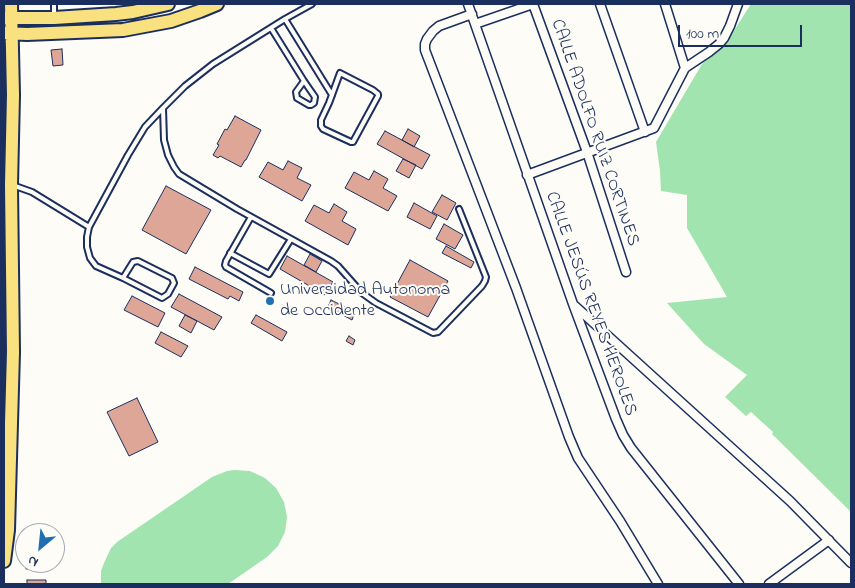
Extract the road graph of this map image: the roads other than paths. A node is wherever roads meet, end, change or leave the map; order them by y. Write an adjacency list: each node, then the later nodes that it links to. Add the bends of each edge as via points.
1 (11, 4): 12 (main road)
2 (54, 4): 13 (lane)
3 (168, 4): 13 (main road, via 133,12)
4 (217, 4): 17 (main road, via 171,21 123,30)
5 (312, 4): 14 (lane)
6 (468, 4): 11 (street, CALLE JESÚS REYES HEROLES)
7 (533, 4): 15 (street); 25 (street, CALLE ADOLFO RUIZ CORTINES)
8 (600, 4): 24 (street)
9 (665, 4): 20 (street)
10 (735, 6): 20 (street, via 728,32 719,44)
11 (472, 14): 15 (street, CALLE JESÚS REYES HEROLES); 40 (street, via 439,26 427,39 426,50 578,458)
12 (7, 18): 13 (main road); 17 (main road)
13 (54, 18)
14 (286, 19): 16 (lane); 22 (lane)
15 (475, 24): 26 (street, CALLE JESÚS REYES HEROLES)
16 (272, 28): 21 (lane); 23 (lane, via 198,75)
17 (8, 33): 19 (main road)
18 (4, 56): 19 (main road)
19 (12, 66): 27 (main road)
20 (685, 68): 24 (street, via 656,126)
21 (304, 81): 21 (lane, via 315,97 311,105 296,98 296,92)
22 (332, 95): 22 (lane, via 321,126 354,142 378,94 340,73)
23 (163, 108): 29 (lane, via 164,140 168,156 179,174); 30 (lane, via 145,127)
24 (645, 132): 25 (street)
25 (587, 152): 26 (street); 33 (street, CALLE ADOLFO RUIZ CORTINES)
26 (527, 175): 36 (street, CALLE JESÚS REYES HEROLES)
27 (11, 185): 30 (lane, via 32,192); 38 (main road, via 14,352 8,530)
28 (459, 209): 31 (lane, via 486,277 482,286 436,333 376,303 362,293 338,266)
29 (251, 216): 31 (lane); 32 (lane)
30 (89, 227): 34 (lane, via 87,247 90,258 96,266)
31 (291, 238): 32 (lane, via 269,274)
32 (230, 253): 35 (lane, via 226,267)
33 (626, 272)
34 (123, 278): 34 (lane, via 162,298 174,283 172,278 138,261 133,262)
35 (271, 293)
36 (572, 304): 37 (street); 41 (street, CALLE JESÚS REYES HEROLES, via 623,436)
37 (829, 540): 39 (street); 42 (street)
38 (4, 561)
39 (851, 563)
40 (658, 584)
41 (739, 584)
42 (769, 584)

